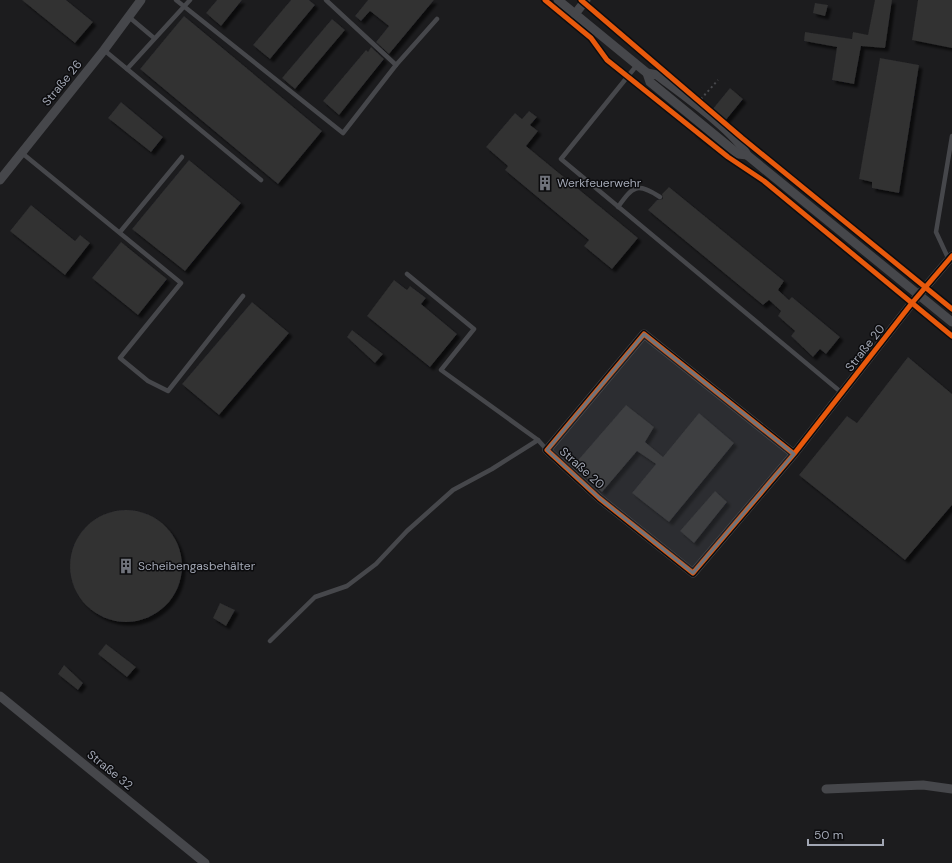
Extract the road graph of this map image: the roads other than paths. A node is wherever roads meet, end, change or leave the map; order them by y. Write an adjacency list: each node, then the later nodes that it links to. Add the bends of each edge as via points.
1 (141, 0): 9 (street, Straße 26)
2 (176, 0): 7 (lane)
3 (190, 0): 7 (lane)
4 (326, 0): 13 (lane)
5 (558, 0): 8 (street)
6 (586, 0): 8 (street)
7 (184, 6): 11 (lane); 13 (lane, via 343,132)
8 (575, 14): 14 (street)
9 (128, 17): 11 (lane); 12 (street, Straße 26)
10 (438, 19): 13 (lane)
11 (154, 38): 15 (lane)
12 (104, 50): 15 (lane); 17 (street, Straße 26)
13 (396, 65)
14 (637, 65): 22 (lane, via 561,159); 26 (street, via 648,73 657,75 708,116 743,147 747,155)
15 (127, 69): 20 (lane)
16 (952, 136): 24 (lane, via 936,232)
17 (22, 153): 19 (street, Straße 26); 23 (lane)
18 (182, 157): 23 (lane)
19 (0, 180)
20 (261, 180)
21 (660, 197): 22 (lane, via 645,187 639,187)
22 (618, 207): 29 (lane)
23 (120, 232): 27 (lane, via 181,282 120,358 148,381 168,391)
24 (950, 258): 26 (street, Straße 20)
25 (407, 274): 30 (lane, via 474,329 441,370)
26 (920, 295): 28 (street); 29 (street, Straße 20)
27 (243, 296)
28 (952, 322)
29 (842, 393): 32 (street, Straße 20)
30 (538, 440): 31 (lane); 33 (lane, via 453,490 407,531 376,564 347,586 315,597)
31 (547, 450): 32 (street, Straße 20, via 644,334); 32 (street, Straße 20, via 599,498 694,573)
32 (794, 454)
33 (270, 641)
34 (0, 696): 37 (street, Straße 32)
35 (826, 789): 36 (street, via 923,785)
36 (952, 789)
37 (205, 863)

